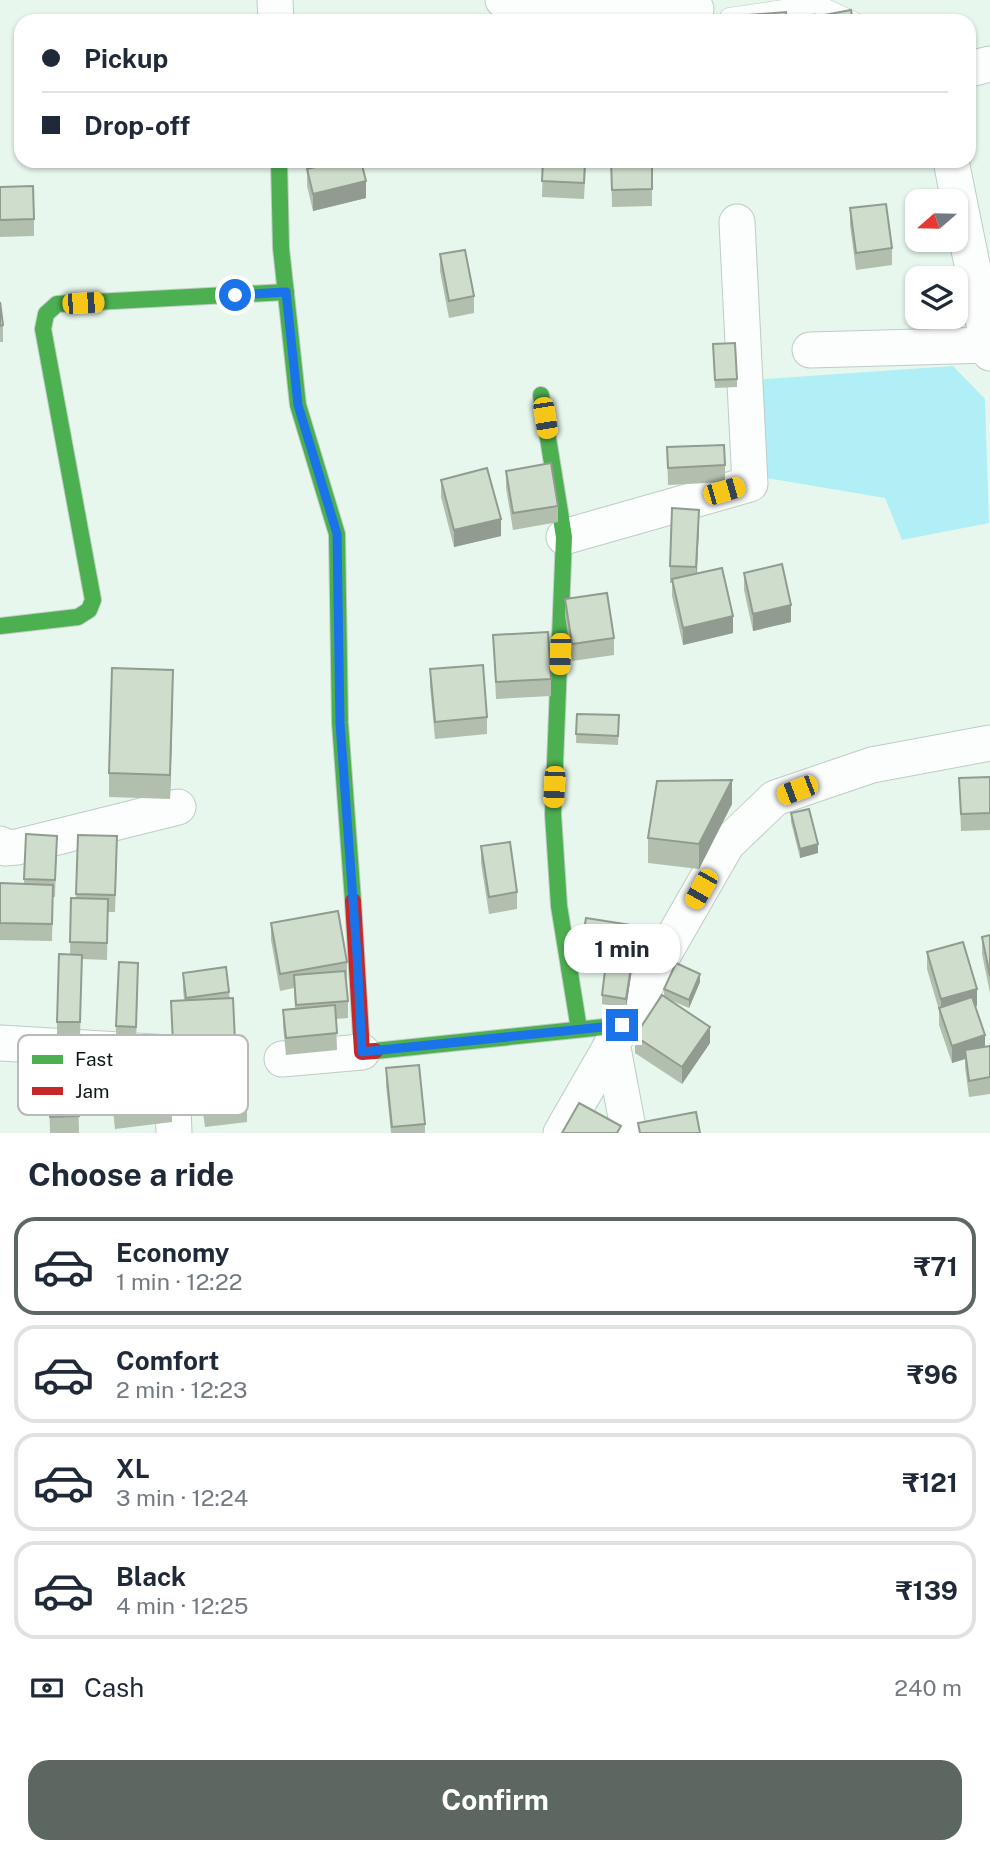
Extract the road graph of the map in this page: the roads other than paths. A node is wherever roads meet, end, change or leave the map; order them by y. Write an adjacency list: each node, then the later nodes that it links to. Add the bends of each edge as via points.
1 (503, 0): 2 (street)
2 (712, 13): 3 (lane, via 817,4)
3 (839, 14)
4 (279, 168): 7 (street)
5 (952, 168): 8 (street)
6 (737, 222): 11 (street, via 750,484)
7 (286, 292): 12 (street, via 57,304 47,310 43,329 93,600 85,615); 20 (street, via 298,405 337,534 340,723)
8 (990, 348): 9 (street)
9 (810, 349)
10 (541, 395): 11 (street)
11 (564, 537): 16 (street, via 552,814 559,905)
12 (0, 626)
13 (990, 743): 17 (street, via 872,765 775,798 727,844)
14 (178, 807): 15 (street, via 17,847)
15 (0, 844)
16 (579, 1029): 17 (street); 20 (street)
17 (617, 1034): 24 (street); 25 (street)
18 (0, 1043): 19 (street)
19 (18, 1044)
20 (362, 1052): 21 (street)
21 (282, 1059)
22 (173, 1115): 23 (street)
23 (174, 1133)
24 (561, 1133)
25 (629, 1133)

